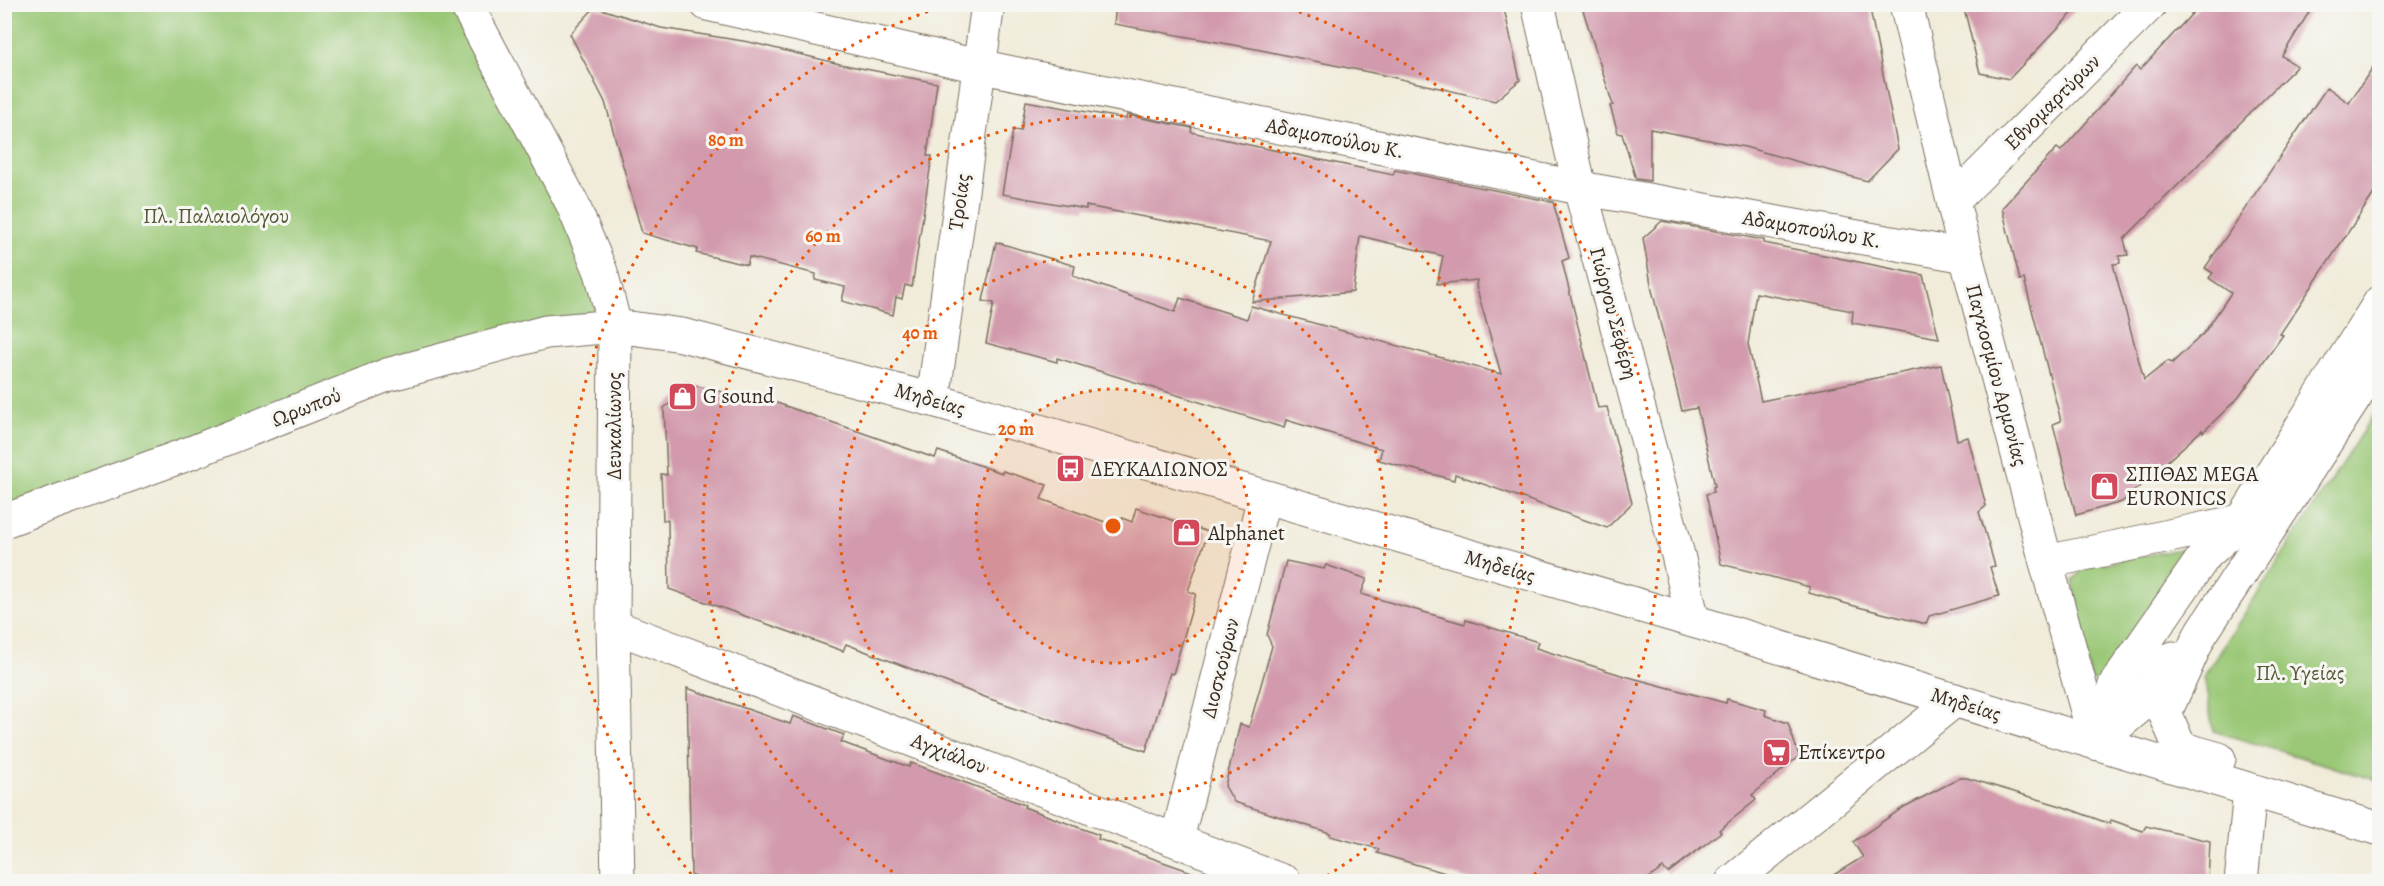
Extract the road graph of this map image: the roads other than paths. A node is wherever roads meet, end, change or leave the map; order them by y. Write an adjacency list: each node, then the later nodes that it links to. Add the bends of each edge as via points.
1 (466, 4): 12 (street, Δευκαλίωνος, via 572,203 600,272)
2 (707, 4): 7 (street, Αδαμοπούλου Κ.)
3 (988, 4): 7 (street, Τροίας)
4 (1538, 4): 8 (street, Γιώργου Σεφέρη)
5 (1906, 4): 9 (street, Παγκοσμίου Αρμονίας)
6 (2150, 4): 9 (street, Εθνομαρτύρων)
7 (978, 66): 8 (street, Αδαμοπούλου Κ.); 14 (street, Τροίας)
8 (1580, 188): 10 (street, Αδαμοπούλου Κ.); 19 (street, Γιώργου Σεφέρη)
9 (1954, 201): 10 (street, Παγκοσμίου Αρμονίας)
10 (1966, 256): 18 (street, Παγκοσμίου Αρμονίας)
11 (2379, 302): 17 (street)
12 (615, 326): 14 (street, Μηδείας, via 682,335); 16 (street, Ωρωπού, via 546,332 387,375); 20 (street, Δευκαλίωνος)
13 (2379, 359): 24 (street, via 2199,637 2165,713 2180,748)
14 (933, 400): 15 (street, Μηδείας)
15 (1264, 497): 19 (street, Μηδείας); 26 (street, Διοσκούρων)
16 (4, 521)
17 (2242, 521): 18 (street); 22 (street, via 2228,577 2140,706)
18 (2046, 562): 22 (street, Παγκοσμίου Αρμονίας)
19 (1693, 621): 21 (street, Μηδείας)
20 (613, 626): 26 (street, Αγχιάλου); 27 (street, Δευκαλίωνος)
21 (1955, 700): 22 (street, Μηδείας); 29 (street)
22 (2096, 743): 23 (street, Μηδείας)
23 (2250, 791): 25 (street, Μηδείας); 30 (street)
24 (2379, 808)
25 (2379, 829)
26 (1177, 839): 28 (street, Αγχιάλου)
27 (618, 882)
28 (1286, 882)
29 (1732, 882)
30 (2241, 882)

